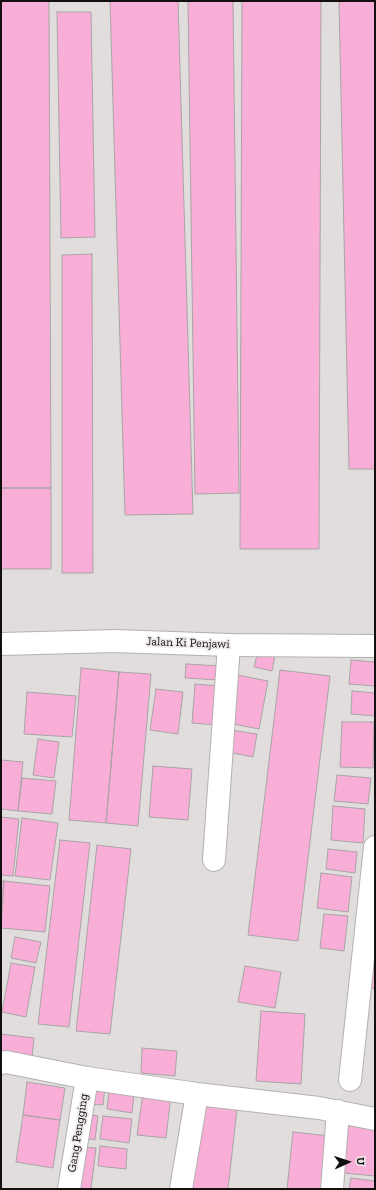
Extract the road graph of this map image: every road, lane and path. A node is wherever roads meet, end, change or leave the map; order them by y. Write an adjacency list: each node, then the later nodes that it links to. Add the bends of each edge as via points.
1 (1, 644): 2 (street, Jalan Ki Penjawi, via 115,641)
2 (229, 645): 3 (street, Jalan Ki Penjawi); 5 (street)
3 (375, 646)
4 (375, 847): 8 (street)
5 (214, 860)
6 (1, 1063): 7 (street)
7 (87, 1078): 9 (street); 12 (street, Gang Pengging)
8 (350, 1080)
9 (197, 1094): 10 (street); 13 (street)
10 (338, 1110): 11 (street); 14 (street)
11 (375, 1119)
12 (69, 1189)
13 (181, 1189)
14 (332, 1189)

